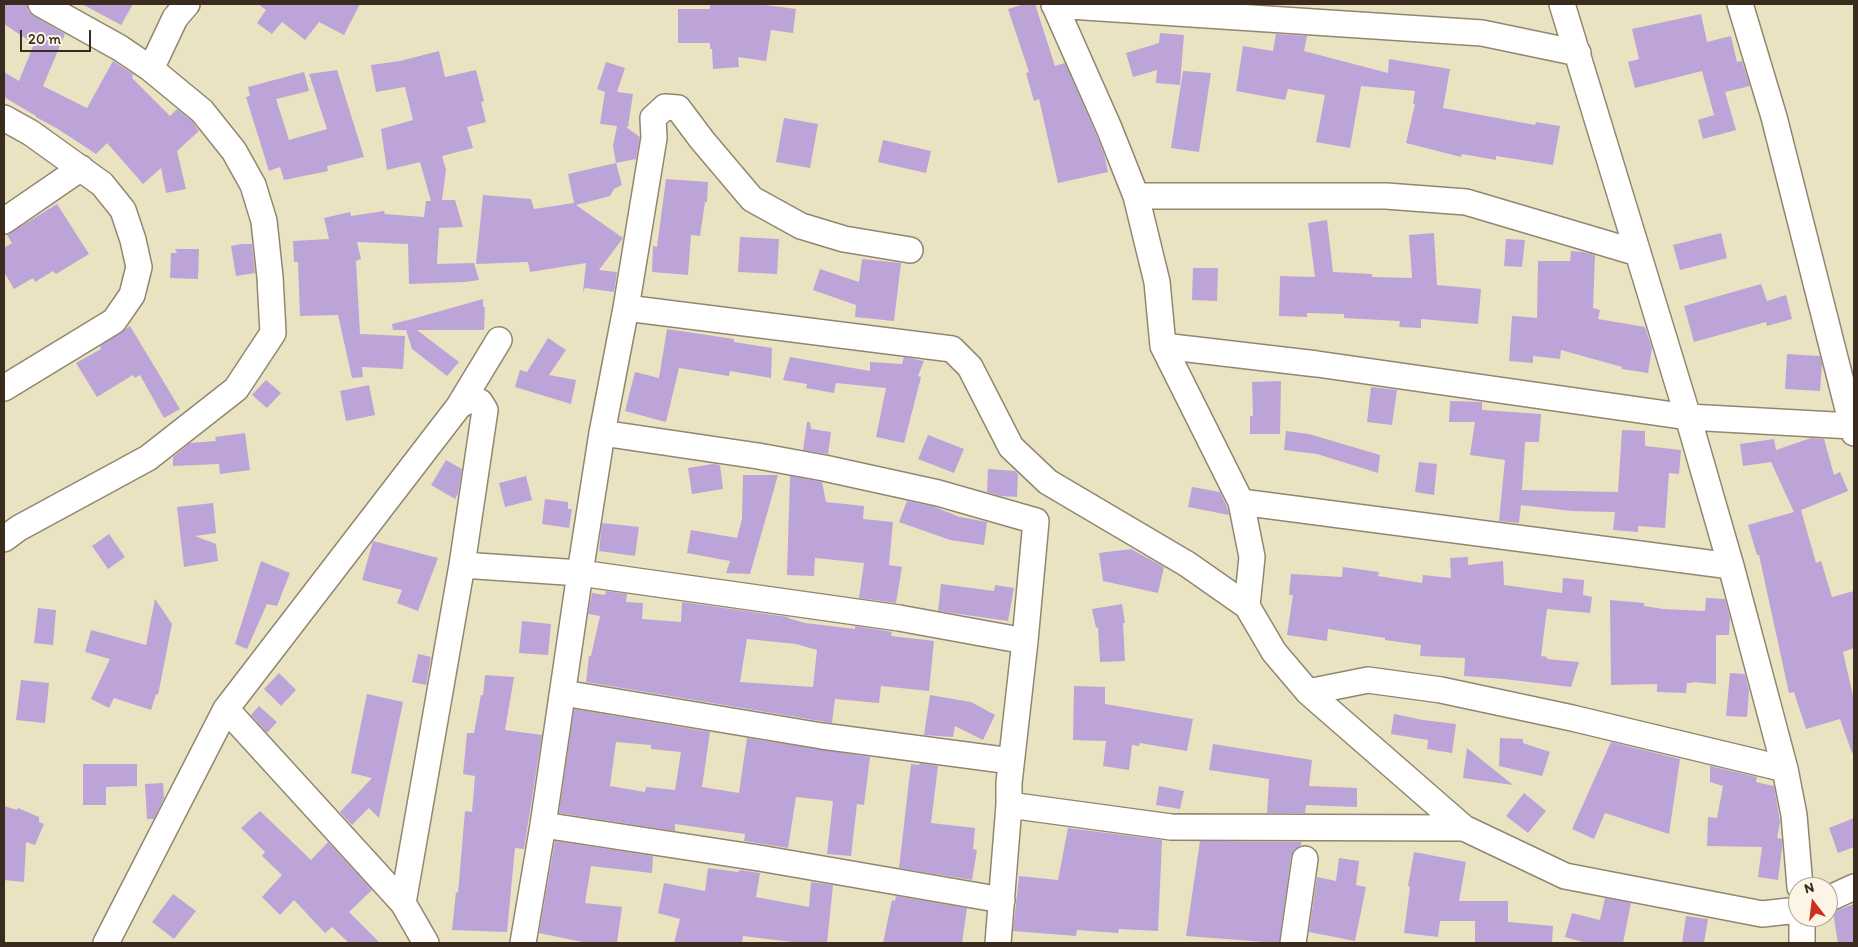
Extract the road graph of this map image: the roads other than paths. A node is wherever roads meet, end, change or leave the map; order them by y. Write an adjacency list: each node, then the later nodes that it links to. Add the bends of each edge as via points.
1 (42, 4): 7 (street)
2 (187, 4): 7 (street, via 175,18)
3 (1562, 4): 6 (street)
4 (1740, 4): 20 (street, via 1774,117)
5 (1054, 5): 6 (street, via 1482,33); 10 (street)
6 (1578, 53): 13 (street)
7 (151, 69): 23 (street, via 202,111 234,151 253,185 264,221 273,333 236,389 148,458)
8 (4, 118): 9 (street)
9 (81, 168): 11 (street); 17 (street, via 102,184 123,210 139,267 132,295 114,321)
10 (1136, 196): 13 (street, via 1386,196 1466,202); 16 (street, via 1157,282)
11 (4, 221)
12 (910, 250): 14 (street, via 844,239 801,226 752,199 678,108 665,107 653,118 654,138)
13 (1638, 253): 19 (street)
14 (626, 308): 21 (street); 27 (street, via 952,349 970,366 1012,447 1048,482 1187,564)
15 (499, 340): 18 (street)
16 (1163, 346): 19 (street, via 1317,364); 22 (street)
17 (4, 388)
18 (459, 406): 24 (street, via 473,398 485,410); 31 (street)
19 (1688, 417): 20 (street); 25 (street)
20 (1853, 429)
21 (602, 433): 26 (street); 28 (street, via 824,468 938,493 1036,520)
22 (1241, 502): 25 (street); 27 (street, via 1252,557)
23 (4, 538)
24 (462, 565): 26 (street); 42 (street)
25 (1731, 566): 33 (street)
26 (580, 573): 28 (street, via 898,618); 30 (street)
27 (1247, 606): 29 (street, via 1274,652)
28 (1026, 641): 32 (street)
29 (1308, 692): 33 (street, via 1368,680 1441,690); 36 (street)
30 (563, 693): 32 (street, via 822,736); 35 (street)
31 (226, 709): 42 (street); 45 (street)
32 (1012, 762): 34 (street)
33 (1785, 768): 38 (street, via 1794,815)
34 (1009, 805): 36 (street, via 1171,827); 41 (street)
35 (544, 825): 41 (street); 47 (street)
36 (1464, 828): 43 (street, via 1565,876 1762,914)
37 (1305, 859): 49 (street)
38 (1799, 877)
39 (1854, 888): 40 (street)
40 (1838, 895)
41 (1002, 900): 48 (street)
42 (403, 903): 46 (street)
43 (1788, 911)
44 (1802, 927): 50 (street)
45 (111, 941)
46 (426, 943)
47 (523, 943)
48 (998, 943)
49 (1293, 943)
50 (1802, 943)

